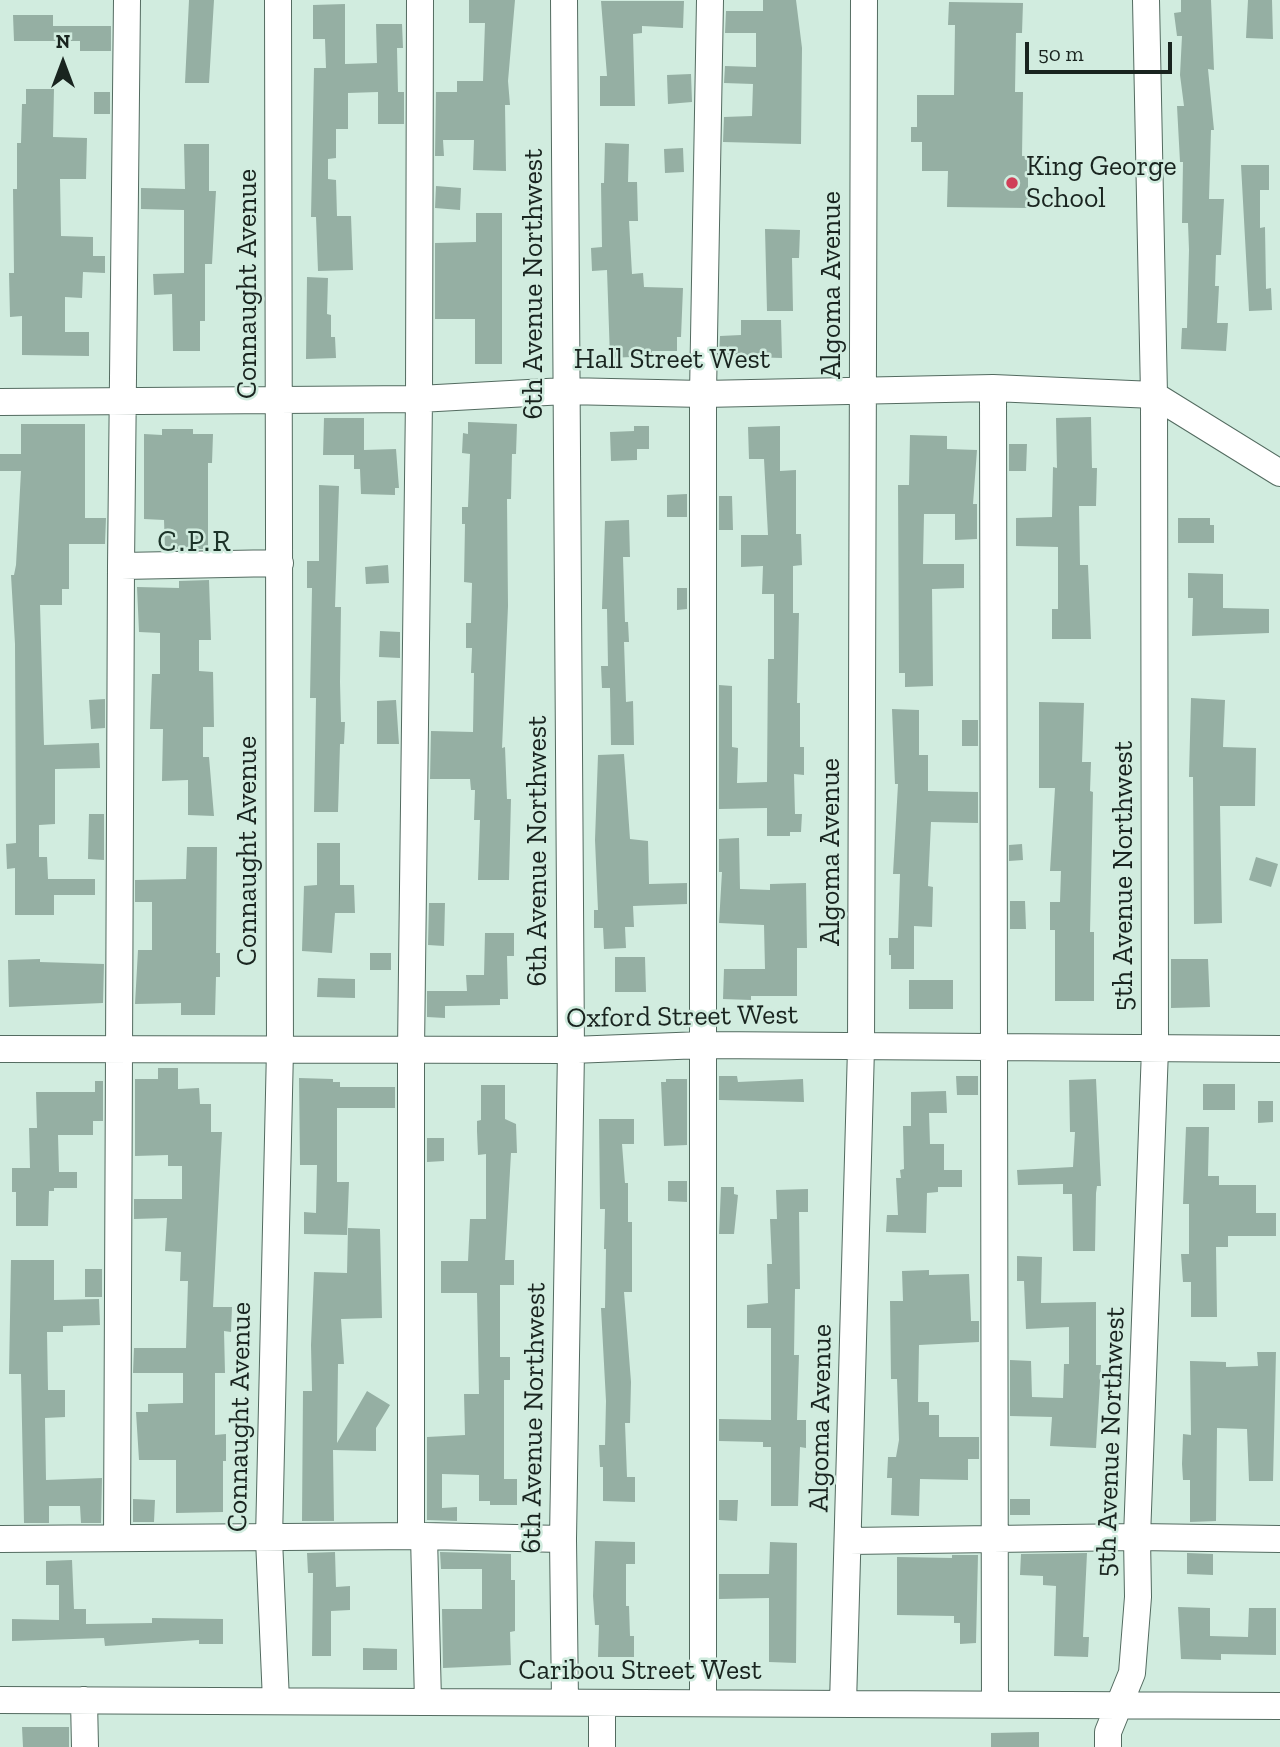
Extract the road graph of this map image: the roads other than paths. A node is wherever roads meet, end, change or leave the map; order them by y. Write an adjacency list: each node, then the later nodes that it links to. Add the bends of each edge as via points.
1 (127, 0): 14 (street)
2 (278, 0): 15 (street, Connaught Avenue)
3 (419, 0): 13 (street)
4 (564, 0): 10 (street, 6th Avenue Northwest)
5 (710, 0): 11 (street)
6 (864, 0): 9 (street, Algoma Avenue)
7 (1146, 0): 12 (street, 5th Avenue Northwest)
8 (993, 388): 9 (street, Hall Street West); 12 (street, Hall Street West); 24 (street)
9 (864, 389): 11 (street, Hall Street West); 21 (street, Algoma Avenue)
10 (565, 391): 11 (street, Hall Street West); 13 (street, Hall Street West); 29 (street, 6th Avenue Northwest)
11 (703, 394): 20 (street)
12 (1154, 395): 17 (street, Hall Street West); 25 (street, 5th Avenue Northwest)
13 (419, 399): 15 (street, Hall Street West); 28 (street)
14 (124, 400): 15 (street, Hall Street West); 16 (street, Hall Street West); 19 (street)
15 (280, 400): 18 (street, Connaught Avenue)
16 (0, 402)
17 (1280, 473)
18 (280, 563): 19 (street); 23 (street, Connaught Avenue)
19 (121, 566): 27 (street)
20 (703, 1045): 21 (street, Oxford Street West); 29 (street, Oxford Street West); 45 (street)
21 (862, 1048): 24 (street, Oxford Street West); 38 (street, Algoma Avenue)
22 (0, 1049): 27 (street, Oxford Street West)
23 (280, 1049): 27 (street, Oxford Street West); 28 (street, Oxford Street West); 35 (street, Connaught Avenue)
24 (993, 1049): 25 (street, Oxford Street West); 33 (street)
25 (1155, 1049): 26 (street, Oxford Street West); 31 (street, 5th Avenue Northwest)
26 (1280, 1049)
27 (120, 1050): 32 (street)
28 (411, 1050): 29 (street, Oxford Street West); 30 (street)
29 (570, 1050): 36 (street, 6th Avenue Northwest)
30 (418, 1536): 35 (street); 36 (street); 42 (street)
31 (1138, 1537): 33 (street); 37 (street); 48 (street, 5th Avenue Northwest, via 1132,1673)
32 (117, 1538): 34 (street); 35 (street)
33 (994, 1538): 38 (street); 47 (street)
34 (0, 1539)
35 (269, 1539): 41 (street, Connaught Avenue)
36 (564, 1539): 43 (street, 6th Avenue Northwest)
37 (1280, 1539)
38 (849, 1541): 46 (street, Algoma Avenue)
39 (0, 1700): 40 (street, Caribou Street West)
40 (84, 1700): 41 (street, Caribou Street West); 50 (street)
41 (276, 1701): 42 (street, Caribou Street West)
42 (428, 1702): 43 (street, Caribou Street West)
43 (565, 1702): 44 (street, Caribou Street West)
44 (602, 1703): 45 (street, Caribou Street West); 51 (street)
45 (703, 1703): 46 (street, Caribou Street West)
46 (844, 1704): 47 (street, Caribou Street West)
47 (995, 1704): 48 (street, Caribou Street West)
48 (1119, 1705): 49 (street, Caribou Street West); 52 (street, 5th Avenue Northwest, via 1108,1732)
49 (1280, 1706)
50 (85, 1747)
51 (602, 1747)
52 (1108, 1747)

